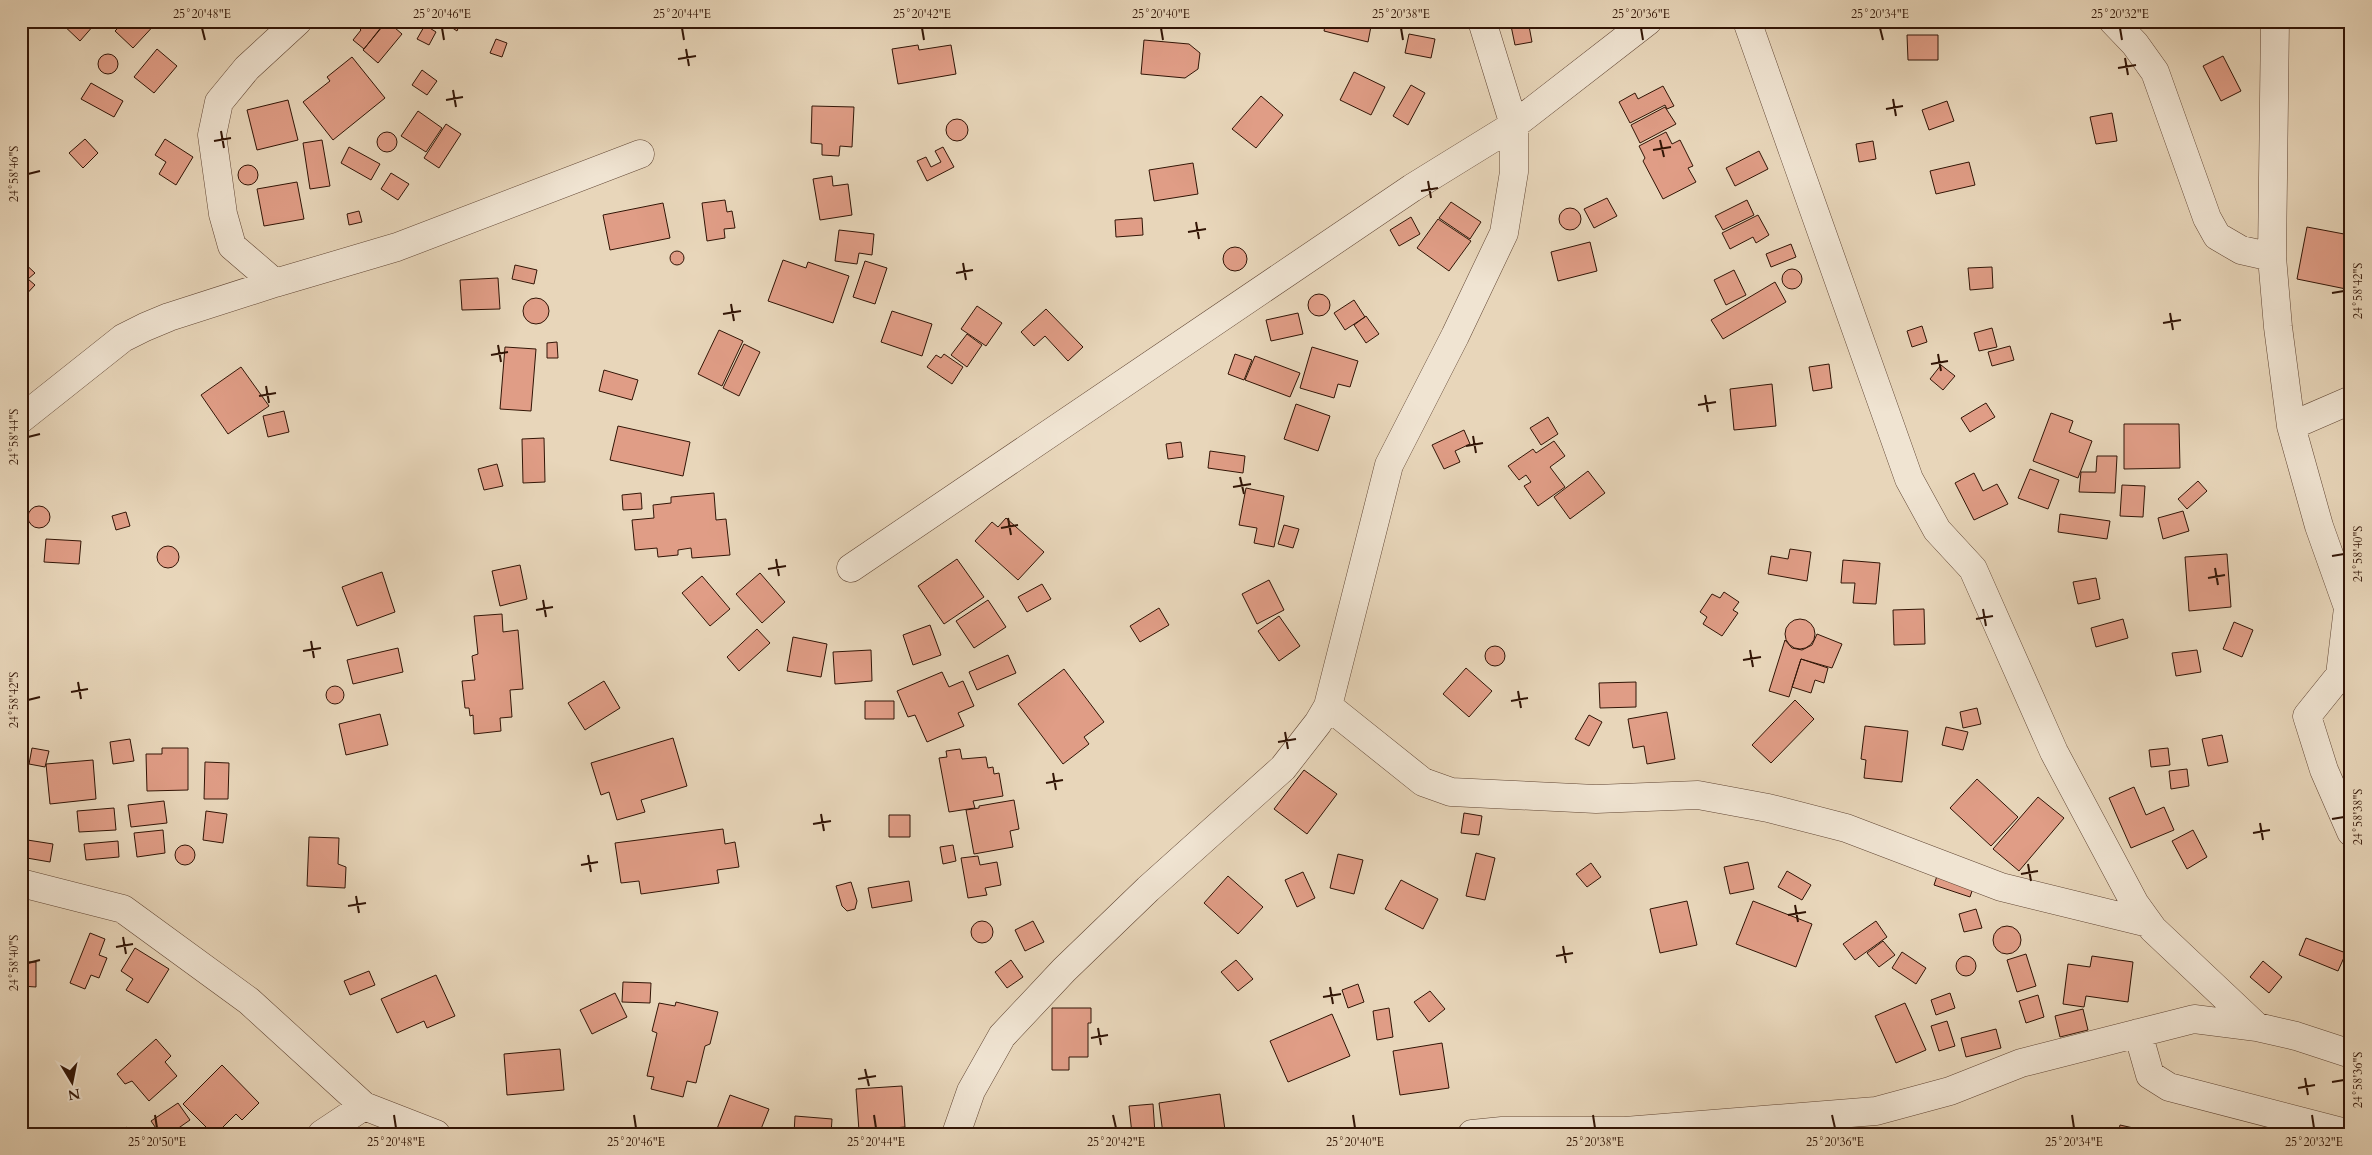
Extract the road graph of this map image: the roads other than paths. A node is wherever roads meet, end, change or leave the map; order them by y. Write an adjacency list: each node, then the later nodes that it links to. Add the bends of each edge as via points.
1 (298, 21): 10 (street, via 248,68 219,102 212,135 223,214 232,246)
2 (1482, 21): 7 (street)
3 (1648, 21): 7 (street)
4 (1747, 21): 19 (street, via 1909,479 1936,530 1973,569 2054,752)
5 (2113, 21): 9 (street, via 2155,72 2207,218 2217,236 2241,250)
6 (2275, 21): 9 (street)
7 (1514, 125): 14 (street, via 1404,194); 16 (street, via 1514,172 1504,233 1389,465)
8 (640, 154): 10 (street, via 397,247)
9 (2272, 257): 13 (street)
10 (275, 283): 12 (street, via 169,317 123,338)
11 (2351, 400): 13 (street)
12 (21, 419)
13 (2291, 426): 15 (street, via 2319,526)
14 (851, 568)
15 (2349, 612): 17 (street, via 2340,675 2307,716 2324,770)
16 (1328, 706): 19 (street, via 1423,782 1451,792 1596,799 1698,795 1768,808 1846,828 2001,887); 26 (street, via 1283,768 1148,889 1064,970 1002,1036 970,1091)
17 (2351, 832)
18 (21, 883): 23 (street, via 122,909 249,1002)
19 (2148, 923): 20 (street)
20 (2257, 1027): 21 (street, via 2194,1019); 22 (street)
21 (2138, 1032): 27 (street, via 2021,1063 1950,1091 1876,1111 1625,1131); 28 (street, via 2150,1075 2169,1087)
22 (2351, 1054)
23 (364, 1106): 24 (street); 25 (street)
24 (322, 1134)
25 (436, 1134)
26 (956, 1134)
27 (1472, 1134)
28 (2350, 1134)

